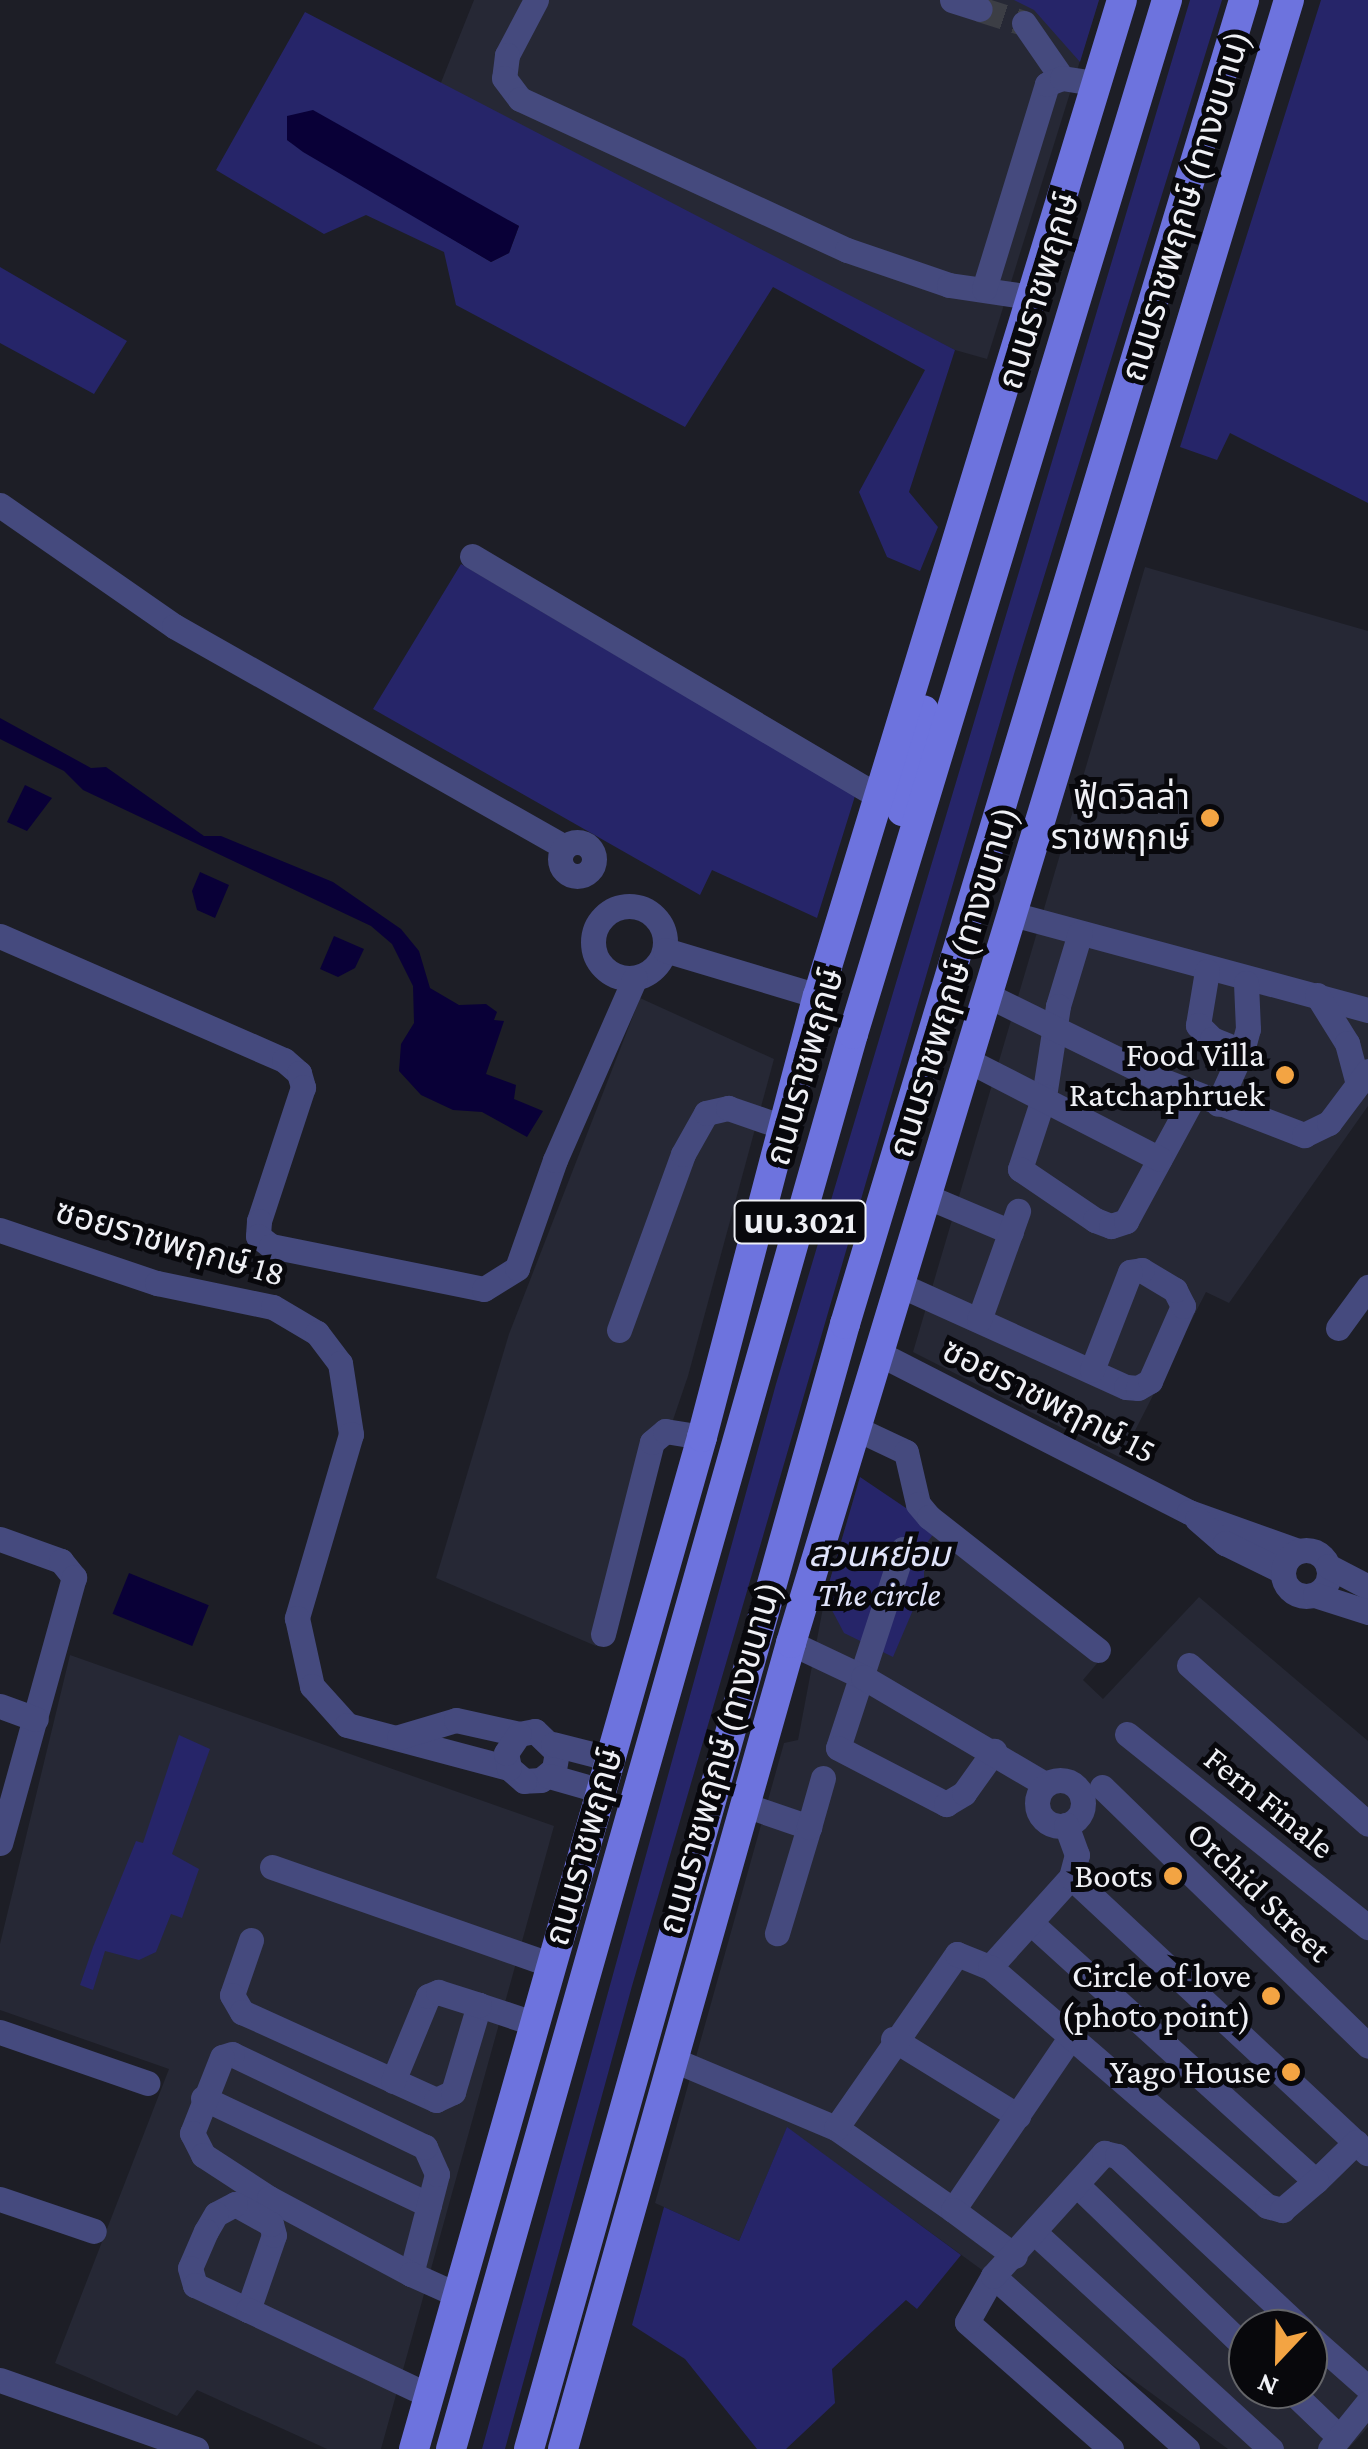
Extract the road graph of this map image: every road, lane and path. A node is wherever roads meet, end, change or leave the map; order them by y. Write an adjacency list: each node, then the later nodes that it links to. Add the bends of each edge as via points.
1 (536, 0): 11 (street, via 507,55 504,78 520,99 847,250 949,285)
2 (952, 0): 7 (street)
3 (1122, 0): 10 (main road, นบ.3021)
4 (1166, 0): 32 (main road, ถนนราชพฤกษ์ / นบ.3021)
5 (1244, 0): 22 (main road, นบ.3021)
6 (1289, 0): 15 (main road, ถนนราชพฤกษ์ (ทางขนาน) / นบ.3021)
7 (980, 9)
8 (1024, 23): 9 (street)
9 (1062, 78): 10 (street); 11 (street, via 1047,84 1040,98)
10 (1092, 83): 12 (main road, นบ.3021)
11 (984, 289): 12 (street)
12 (1031, 297): 13 (main road, นบ.3021)
13 (971, 496): 17 (main road, นบ.3021); 32 (main road)
14 (0, 504): 18 (street, via 174,626 565,847 560,863 566,873 588,874)
15 (1125, 530): 19 (main road, ถนนราชพฤกษ์ (ทางขนาน) / นบ.3021); 22 (main road, via 1092,580 985,906)
16 (472, 556): 17 (street)
17 (879, 797): 27 (main road, นบ.3021)
18 (616, 908): 23 (street, via 652,913 665,934); 25 (street, via 598,924 593,946 603,967)
19 (1016, 915): 20 (street); 29 (main road, ถนนราชพฤกษ์ (ทางขนาน) / นบ.3021)
20 (1080, 932): 24 (street); 31 (street)
21 (0, 936): 25 (street, via 284,1060 299,1073 303,1088 259,1221 258,1236 271,1246 484,1289 517,1268 555,1160)
22 (959, 943): 128 (main road, นบ.3021)
23 (665, 950): 25 (street, via 656,968); 27 (street)
24 (1208, 970): 26 (street); 33 (street, via 1198,1024 1212,1040)
25 (635, 978)
26 (1246, 982): 28 (street); 33 (street)
27 (818, 996): 38 (main road, นบ.3021)
28 (1317, 996): 30 (street); 35 (street)
29 (990, 997): 31 (street); 34 (main road, ถนนราชพฤกษ์ (ทางขนาน) / นบ.3021)
30 (1368, 1010)
31 (1053, 1031): 36 (street); 37 (street)
32 (853, 1034): 127 (main road, ถนนราชพฤกษ์ / นบ.3021)
33 (1242, 1051): 37 (street)
34 (971, 1062): 36 (street); 40 (main road, ถนนราชพฤกษ์ (ทางขนาน) / นบ.3021)
35 (1363, 1078): 37 (street, via 1329,1123 1304,1135)
36 (1044, 1096): 39 (street); 39 (street, via 1020,1169 1096,1220 1111,1226 1126,1221)
37 (1207, 1099): 39 (street)
38 (783, 1127): 46 (street, via 728,1108 706,1114 683,1154); 50 (main road, นบ.3021)
39 (1160, 1159)
40 (928, 1197): 42 (main road, ถนนราชพฤกษ์ (ทางขนาน) / นบ.3021); 44 (street, via 1014,1222)
41 (0, 1230): 66 (street, ซอยราชพฤกษ์ 18, via 157,1283 293,1314 340,1362 351,1434 302,1590 296,1640 324,1707 347,1725)
42 (900, 1285): 44 (street); 47 (main road, ถนนราชพฤกษ์ (ทางขนาน) / นบ.3021)
43 (1368, 1286): 45 (street)
44 (979, 1320): 48 (street)
45 (1338, 1328)
46 (619, 1330)
47 (878, 1353): 49 (main road, ถนนราชพฤกษ์ (ทางขนาน) / นบ.3021); 53 (street, ซอยราชพฤกษ์ 15, via 1189,1512 1224,1543)
48 (1092, 1370): 48 (street, via 1126,1386 1150,1381 1183,1306 1175,1290 1142,1270 1130,1272)
49 (855, 1428): 59 (main road, ถนนราชพฤกษ์ (ทางขนาน) / นบ.3021); 60 (street, via 906,1452 918,1504 929,1517)
50 (702, 1437): 58 (street, via 665,1431 652,1442); 70 (main road, นบ.3021)
51 (0, 1538): 64 (street, via 61,1561 74,1577)
52 (903, 1550): 62 (street)
53 (1290, 1561): 54 (street, ซอยราชพฤกษ์ 15, via 1313,1550); 56 (street, ซอยราชพฤกษ์ 15, via 1292,1592)
54 (1328, 1566): 55 (street, ซอยราชพฤกษ์ 15); 56 (street, via 1329,1579)
55 (1368, 1587)
56 (1314, 1595): 57 (street, ซอยราชพฤกษ์ 15)
57 (1368, 1612)
58 (603, 1634)
59 (790, 1644): 62 (street); 77 (main road, ถนนราชพฤกษ์ (ทางขนาน) / นบ.3021)
60 (1098, 1650)
61 (1189, 1666): 78 (street)
62 (863, 1677): 69 (street); 69 (street, via 838,1739 843,1754 946,1804 964,1792)
63 (0, 1706): 64 (street)
64 (36, 1719): 81 (street)
65 (1127, 1734): 85 (street, Fern Finale)
66 (399, 1737): 67 (street, ซอยราชพฤกษ์ 18, via 456,1720); 71 (street, ซอยราชพฤกษ์ 18)
67 (516, 1737): 68 (street, ซอยราชพฤกษ์ 18, via 535,1731); 71 (street)
68 (553, 1744): 70 (street, ซอยราชพฤกษ์ 18); 72 (street, via 557,1760)
69 (994, 1751): 74 (street)
70 (608, 1758): 76 (main road, นบ.3021)
71 (510, 1768): 72 (street, ซอยราชพฤกษ์ 18, via 524,1781)
72 (549, 1776): 76 (street, ซอยราชพฤกษ์ 18)
73 (823, 1778): 80 (street)
74 (1045, 1784): 79 (street, via 1036,1803 1040,1814); 79 (street, via 1068,1780 1082,1793 1083,1810)
75 (1102, 1788): 95 (street, Orchid Street)
76 (598, 1790): 88 (main road, นบ.3021)
77 (745, 1805): 80 (street); 96 (main road, ถนนราชพฤกษ์ (ทางขนาน) / นบ.3021)
78 (1368, 1824)
79 (1066, 1826): 83 (street, via 1077,1855)
80 (810, 1827): 86 (street)
81 (0, 1843)
82 (272, 1866): 88 (street)
83 (1071, 1877): 84 (street); 102 (street)
84 (1031, 1923): 89 (street); 103 (street)
85 (1368, 1927)
86 (777, 1934)
87 (250, 1940): 97 (street, via 232,1995 242,2012)
88 (549, 1964): 91 (main road, นบ.3021)
89 (990, 1967): 93 (street, via 966,1955 950,1958); 94 (street)
90 (479, 2005): 91 (street); 97 (street, via 438,1992 428,1996); 97 (street, via 448,2097 436,2100)
91 (534, 2023): 113 (main road, นบ.3021)
92 (0, 2032): 98 (street)
93 (894, 2039): 100 (street); 101 (street)
94 (1069, 2039): 100 (street); 103 (street, via 1267,2206 1282,2210)
95 (1368, 2046)
96 (674, 2060): 101 (street); 118 (main road, ถนนราชพฤกษ์ (ทางขนาน) / นบ.3021)
97 (393, 2081)
98 (146, 2083)
99 (203, 2098): 106 (street); 106 (street, via 218,2063 232,2054 425,2148 437,2162); 111 (street, via 195,2145 222,2172)
100 (1018, 2116): 107 (street)
101 (836, 2128): 107 (street)
102 (1362, 2148): 103 (street)
103 (1316, 2181)
104 (1076, 2185): 109 (street); 114 (street, via 1104,2153 1116,2156); 116 (street)
105 (0, 2199): 108 (street)
106 (429, 2205): 111 (street)
107 (953, 2210): 110 (street)
108 (94, 2231)
109 (1035, 2233): 110 (street); 133 (street)
110 (1014, 2256): 112 (street)
111 (412, 2274): 113 (street)
112 (992, 2276): 131 (street, via 967,2322); 132 (street)
113 (458, 2296): 121 (main road, นบ.3021)
114 (1280, 2309)
115 (248, 2310): 121 (street)
116 (1228, 2331)
117 (1328, 2352): 120 (street)
118 (588, 2356): 129 (main road, via 567,2391); 130 (main road, ถนนราชพฤกษ์ (ทางขนาน) / นบ.3021)
119 (0, 2380): 125 (street)
120 (1368, 2388)
121 (428, 2395): 126 (main road, นบ.3021)
122 (1368, 2402): 124 (street)
123 (1306, 2409): 124 (street)
124 (1335, 2443)
125 (196, 2449)
126 (414, 2449)
127 (451, 2449)
128 (528, 2449)
129 (550, 2449)
130 (563, 2449)
131 (1111, 2449)
132 (1187, 2449)
133 (1272, 2449)

